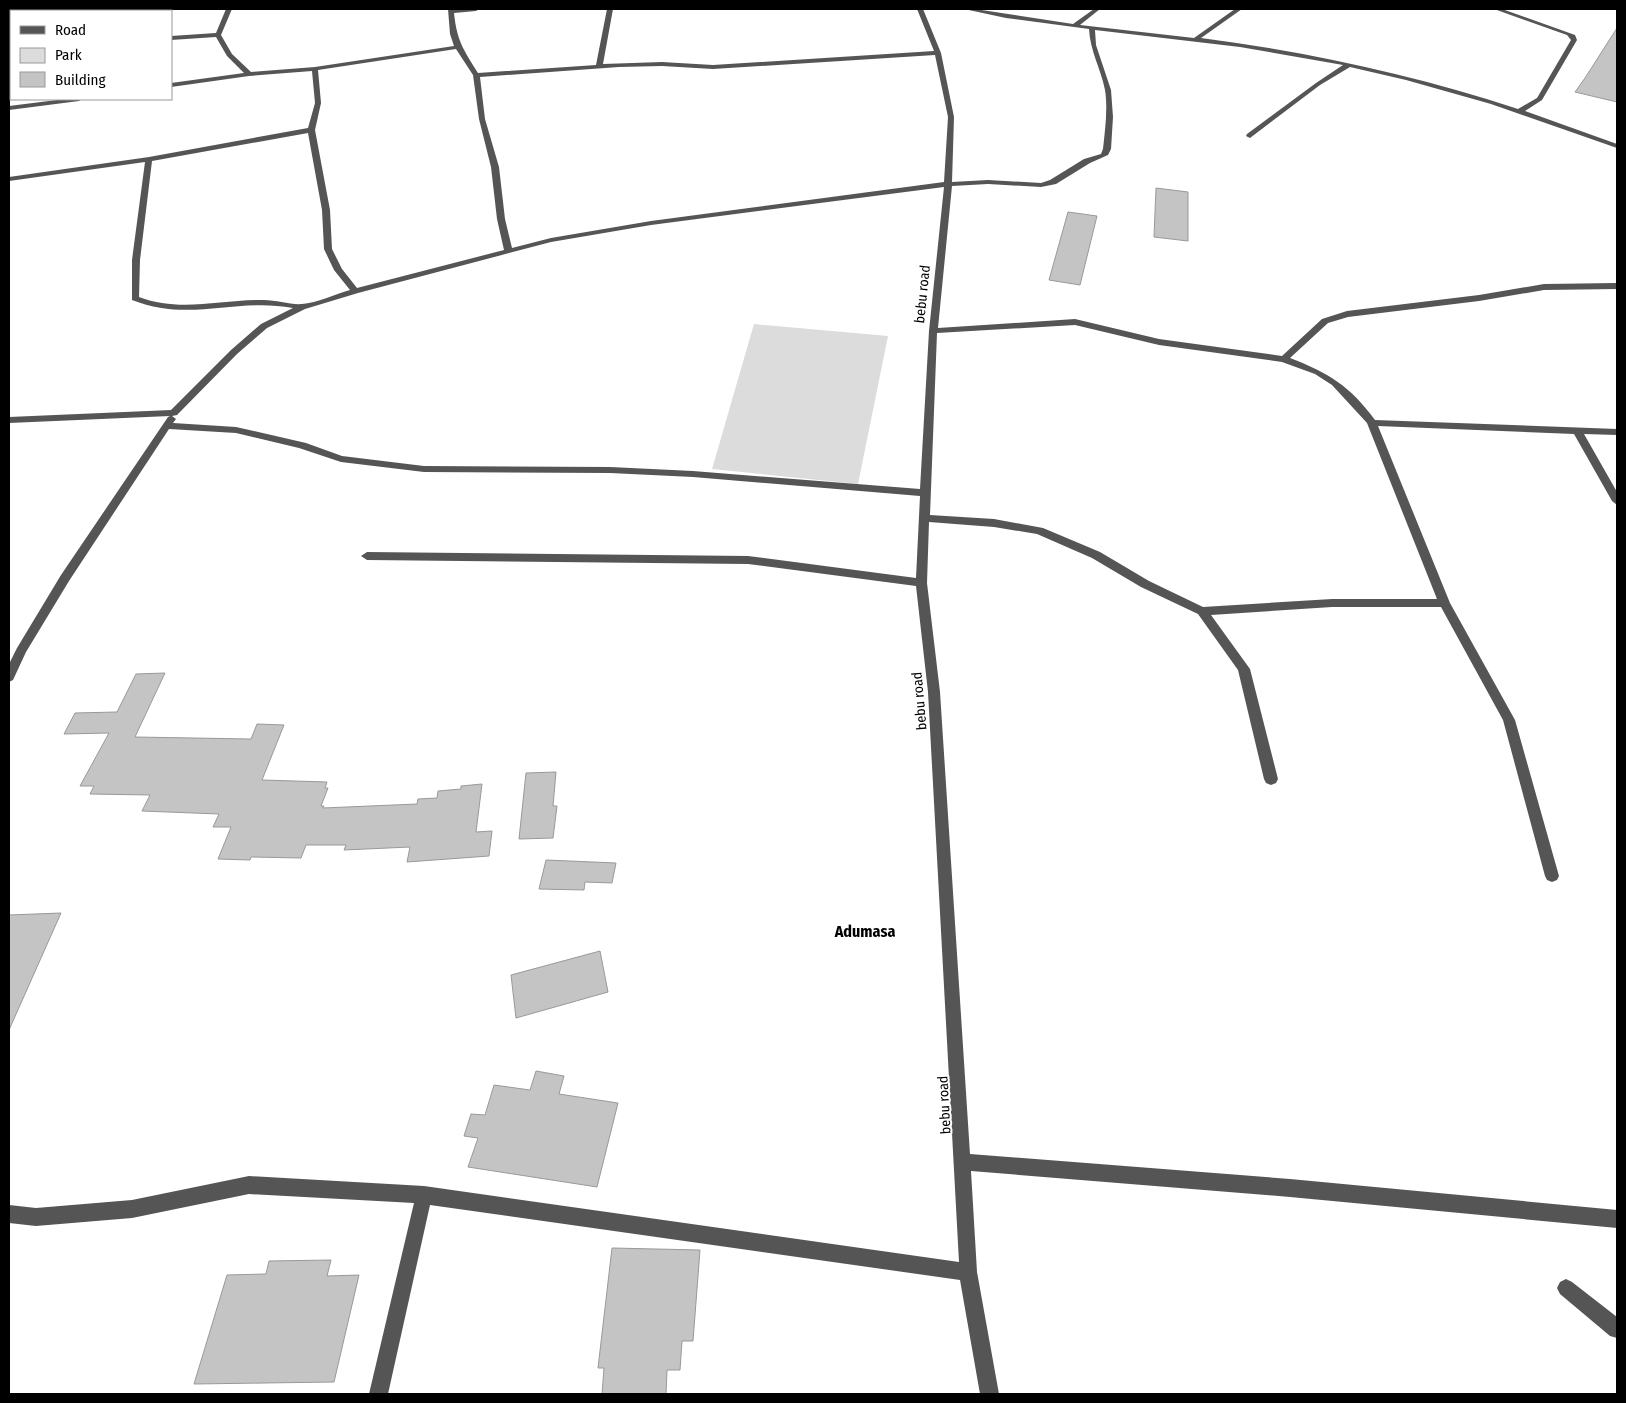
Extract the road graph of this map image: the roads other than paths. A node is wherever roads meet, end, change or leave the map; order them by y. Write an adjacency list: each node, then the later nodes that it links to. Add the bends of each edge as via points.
1 (229, 9): 12 (street)
2 (476, 9): 9 (street)
3 (610, 9): 18 (street)
4 (920, 9): 16 (street, bebu road)
5 (967, 9): 10 (street)
6 (1097, 9): 10 (street)
7 (1239, 9): 14 (street)
8 (1497, 9): 25 (street, via 1569,34 1574,40 1540,99)
9 (451, 10): 15 (street)
10 (1074, 26): 11 (street)
11 (1092, 28): 14 (street); 31 (street, via 1093,45 1108,90 1110,117 1104,155 1041,185)
12 (218, 35): 13 (street); 20 (street, via 228,55)
13 (172, 38)
14 (1196, 39): 17 (street)
15 (458, 47): 19 (street); 21 (street)
16 (938, 54): 18 (street, via 713,67 662,64); 31 (street, bebu road, via 951,117)
17 (1348, 65): 25 (street); 27 (street)
18 (599, 66): 21 (street)
19 (315, 69): 20 (street); 26 (street, via 318,103)
20 (248, 74): 22 (street)
21 (476, 75): 32 (street, via 482,119 496,168)
22 (172, 85)
23 (71, 100): 24 (street)
24 (9, 108)
25 (1519, 111): 28 (street)
26 (311, 130): 29 (street); 34 (street, via 326,210 328,250 338,270)
27 (1250, 136)
28 (1617, 146)
29 (148, 159): 30 (street); 35 (street, via 136,260 135,298 145,304 179,307 279,303)
30 (9, 178)
31 (948, 184): 32 (street, via 651,223); 36 (street, bebu road)
32 (508, 250): 34 (street)
33 (1617, 286): 37 (street, via 1544,287 1348,314 1325,321)
34 (355, 291): 35 (street)
35 (302, 308): 38 (street, via 264,326)
36 (933, 330): 37 (street, via 1075,322 1159,342); 44 (street, bebu road)
37 (1284, 359): 40 (street, via 1318,372 1335,383)
38 (174, 413): 39 (street); 41 (street)
39 (9, 420)
40 (1372, 423): 42 (street); 49 (street)
41 (168, 426): 44 (street, via 236,430 302,445 341,459 424,469 610,470); 51 (street)
42 (1577, 430): 43 (street); 45 (street)
43 (1617, 432)
44 (925, 493): 46 (street, bebu road)
45 (1617, 501)
46 (923, 518): 48 (street, bebu road); 50 (street, via 994,523 1039,531 1096,555)
47 (367, 556): 48 (street, via 748,560)
48 (921, 583): 55 (street, bebu road, via 934,692)
49 (1444, 603): 50 (street, via 1332,602); 54 (street, via 1509,720)
50 (1202, 611): 53 (street, via 1244,669)
51 (15, 651): 52 (street)
52 (9, 677)
53 (1271, 779)
54 (1552, 876)
55 (962, 1162): 58 (street, via 1290,1188); 59 (street, bebu road)
56 (424, 1195): 57 (street, via 248,1185 132,1209 36,1217); 59 (street); 62 (street)
57 (9, 1214)
58 (1617, 1219)
59 (968, 1272): 63 (street, bebu road)
60 (1566, 1288): 61 (street)
61 (1617, 1329)
62 (378, 1394)
63 (989, 1394)

